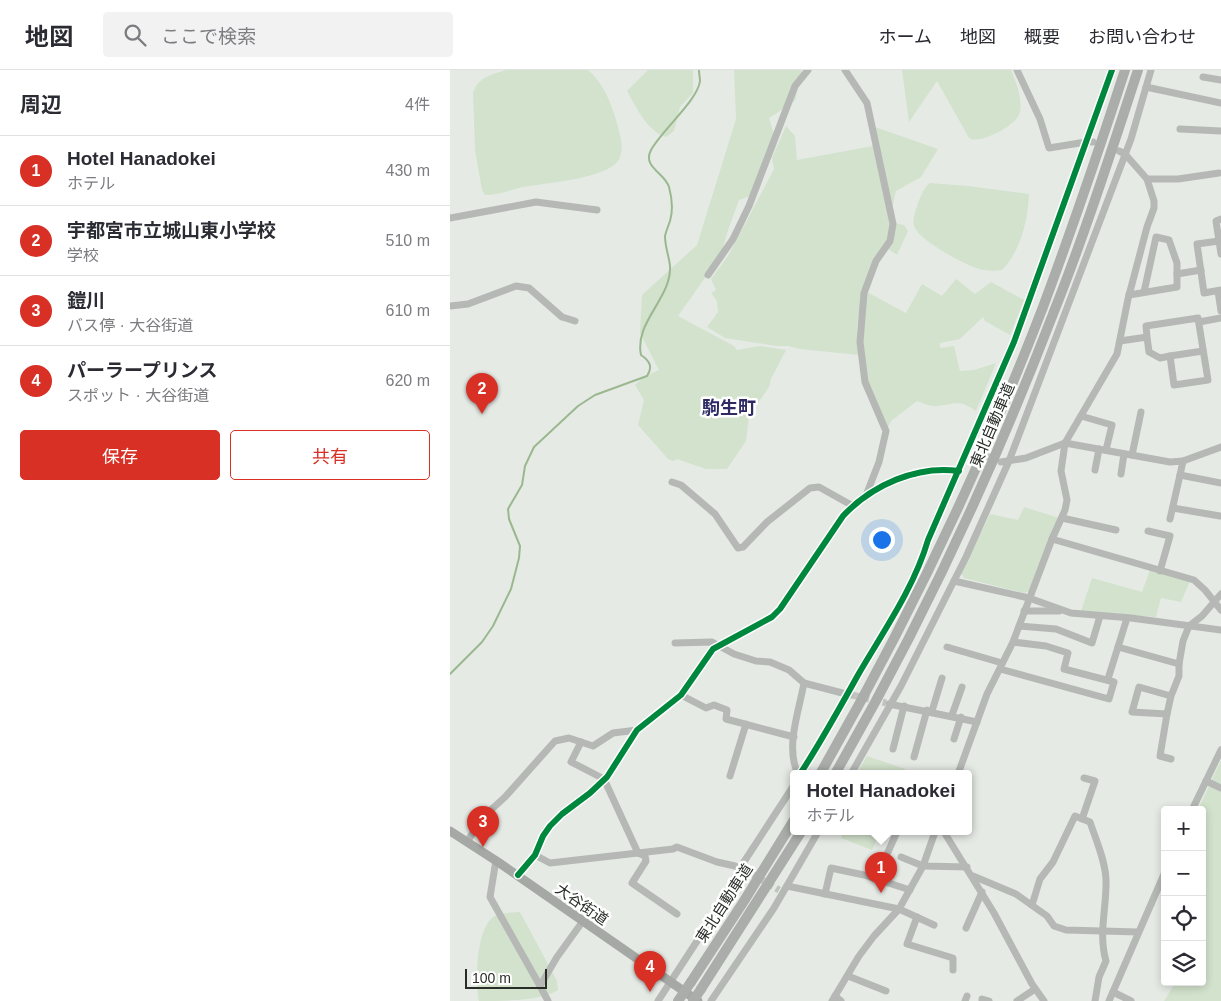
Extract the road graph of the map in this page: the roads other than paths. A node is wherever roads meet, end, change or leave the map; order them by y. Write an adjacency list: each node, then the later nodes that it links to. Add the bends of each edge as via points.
1 (808, 70): 25 (street, via 795,86 733,239)
2 (845, 70): 53 (street, via 867,103 893,224 890,241 876,261 864,294 860,342 865,382 886,431 879,462)
3 (1017, 70): 14 (street, via 1040,119 1049,148)
4 (1112, 70): 14 (street)
5 (1125, 70): 107 (highway, 東北自動車道, via 1067,241 984,451 906,615)
6 (1138, 70): 108 (highway, 東北自動車道, via 1060,296 995,456 919,619)
7 (1151, 70): 10 (street)
8 (1203, 77): 9 (street)
9 (1221, 80)
10 (1146, 87): 11 (street); 15 (street, via 1131,139)
11 (1221, 103)
12 (1180, 129): 13 (street)
13 (1221, 130)
14 (1089, 142): 48 (street, via 972,449)
15 (1122, 153): 17 (street); 46 (street)
16 (1220, 172): 17 (street, via 1178,179)
17 (1147, 179): 28 (street, via 1154,208)
18 (597, 210): 19 (street, via 536,202)
19 (450, 218)
20 (1221, 219): 21 (street, via 1216,221)
21 (1219, 241): 22 (street); 23 (street, via 1197,244)
22 (1221, 254)
23 (1201, 270): 24 (street); 26 (street, via 1204,293)
24 (1177, 274): 27 (street, via 1177,287); 27 (street, via 1177,263 1169,240 1156,237)
25 (708, 275)
26 (1220, 291): 30 (street)
27 (1144, 292): 28 (street)
28 (1129, 295): 35 (street)
29 (450, 306): 32 (street, via 468,304 516,286 529,288 562,316)
30 (1221, 311)
31 (1221, 318): 33 (street)
32 (575, 320)
33 (1199, 322): 34 (street, via 1198,318 1146,326); 36 (street)
34 (1147, 337): 35 (street); 37 (street, via 1149,352 1160,358)
35 (1120, 340): 39 (street, via 1112,364)
36 (1204, 351): 37 (street); 37 (street, via 1208,380 1174,385)
37 (1170, 356)
38 (1141, 412): 44 (street)
39 (1081, 416): 40 (street); 42 (street, via 1112,426)
40 (1065, 442): 42 (street); 46 (street, via 1026,458); 57 (street, via 1062,471 1067,500)
41 (1221, 447): 45 (street)
42 (1102, 450): 43 (street); 47 (street)
43 (1124, 454): 44 (street); 49 (street)
44 (1132, 455): 45 (street, via 1170,462)
45 (1183, 461): 50 (street)
46 (1005, 462): 63 (street)
47 (1095, 470)
48 (959, 471): 53 (street, via 937,469 893,480); 87 (street, via 920,563)
49 (1121, 474)
50 (1180, 475): 52 (street); 55 (street)
51 (672, 482): 54 (street, via 681,485 715,514 738,548 810,488 819,487)
52 (1221, 484)
53 (864, 498): 54 (street)
54 (853, 506): 77 (street, via 780,609 772,617)
55 (1172, 508): 56 (street); 58 (street)
56 (1220, 516)
57 (1062, 518): 59 (street); 61 (street)
58 (1170, 520)
59 (1116, 530)
60 (1148, 531): 62 (street, via 1170,536)
61 (1052, 539): 62 (street); 65 (street)
62 (1160, 571): 66 (street, via 1194,580)
63 (954, 581): 65 (street); 89 (street)
64 (1221, 594): 66 (street)
65 (1029, 598): 68 (street); 69 (street)
66 (1214, 601): 67 (street); 73 (street)
67 (1221, 610)
68 (1024, 611): 69 (street); 72 (street)
69 (1065, 611): 70 (street)
70 (1100, 616): 71 (street); 72 (street, via 1092,643 1056,630)
71 (1126, 618): 73 (street); 79 (street)
72 (1019, 626): 76 (street)
73 (1189, 626): 74 (street); 80 (street)
74 (1221, 630)
75 (675, 642): 77 (street, via 705,641)
76 (1013, 642): 81 (street); 83 (street, via 1046,646 1068,654 1064,668)
77 (718, 646): 84 (street, via 789,670); 86 (street, via 713,648)
78 (947, 647): 81 (street)
79 (1118, 647): 80 (street); 83 (street)
80 (1179, 664): 88 (street, via 1179,676)
81 (1001, 666): 83 (street, via 1109,699 1114,682); 95 (street)
82 (942, 678): 91 (street)
83 (1108, 679)
84 (804, 683): 87 (street); 98 (street)
85 (962, 687): 93 (street)
86 (681, 695): 96 (street, via 706,708 714,705 727,710 726,719); 97 (street)
87 (850, 695): 106 (street)
88 (1171, 696): 92 (street); 92 (street, via 1139,687 1132,712)
89 (888, 703): 90 (street); 109 (street)
90 (904, 706): 91 (street); 101 (street)
91 (929, 711): 93 (street); 103 (street)
92 (1167, 714): 104 (street, via 1160,756)
93 (952, 715): 94 (street)
94 (961, 717): 95 (street); 99 (street)
95 (977, 722): 110 (street)
96 (746, 724): 98 (street); 111 (street)
97 (637, 730): 100 (street, via 613,733 593,746); 113 (street)
98 (794, 737): 105 (street)
99 (954, 739)
100 (581, 742): 113 (street, via 571,762); 126 (street, via 569,738 556,741 483,817)
101 (893, 749)
102 (1221, 750): 114 (street)
103 (914, 757)
104 (1171, 759)
105 (798, 770)
106 (802, 770)
107 (822, 770)
108 (837, 770)
109 (853, 770)
110 (959, 770)
111 (730, 776)
112 (1084, 778): 118 (street, via 1095,781)
113 (604, 779): 128 (street); 129 (street, via 550,826)
114 (1206, 781): 115 (street); 117 (street)
115 (1221, 788)
116 (790, 791): 134 (street)
117 (1194, 806)
118 (1082, 819): 143 (street, via 1075,816 1053,862 1040,879); 150 (street, via 1090,822 1105,870)
119 (790, 826): 162 (highway, 東北自動車道, bridge)
120 (450, 831): 126 (main road, 大谷街道)
121 (799, 835): 163 (highway, 東北自動車道, bridge)
122 (816, 835): 139 (street)
123 (896, 835): 127 (street)
124 (934, 835): 132 (street)
125 (946, 835): 133 (street)
126 (467, 842): 131 (main road, 大谷街道)
127 (888, 852)
128 (638, 853): 129 (street, via 550,863); 134 (street, via 677,847); 145 (street, via 645,856 646,861 632,883)
129 (535, 855): 136 (street)
130 (901, 857): 132 (street)
131 (496, 860): 136 (main road, 大谷街道); 155 (street, via 490,897)
132 (923, 866): 133 (street); 140 (street)
133 (967, 867): 137 (street)
134 (740, 868): 135 (street); 154 (street)
135 (749, 872)
136 (518, 876): 147 (main road, 大谷街道)
137 (972, 876): 141 (street); 143 (street, via 1016,894)
138 (1161, 881): 151 (street)
139 (783, 889): 142 (street); 165 (street)
140 (910, 890): 142 (street, via 831,868); 144 (street)
141 (982, 892): 149 (street); 156 (street)
142 (825, 894): 144 (street)
143 (1032, 905): 150 (street, via 1054,926 1066,930)
144 (899, 909): 146 (street); 153 (street, via 874,936)
145 (678, 914)
146 (917, 917): 148 (street); 152 (street, via 907,944 953,958)
147 (583, 921): 154 (main road, 大谷街道); 155 (street)
148 (934, 925)
149 (966, 928)
150 (1102, 930): 151 (street); 170 (street, via 1106,961)
151 (1138, 932): 158 (street)
152 (953, 970)
153 (848, 976): 157 (street); 159 (street)
154 (671, 982): 161 (street); 164 (main road, 大谷街道)
155 (540, 986): 160 (street)
156 (1036, 989): 168 (street); 169 (street)
157 (886, 991)
158 (1113, 992): 171 (street); 172 (street)
159 (836, 999)
160 (548, 1001)
161 (658, 1001)
162 (678, 1001)
163 (693, 1001)
164 (698, 1001)
165 (711, 1001)
166 (982, 1001): 167 (street)
167 (989, 1001)
168 (1017, 1001)
169 (1044, 1001)
170 (1095, 1001)
171 (1109, 1001)
172 (1132, 1001)

